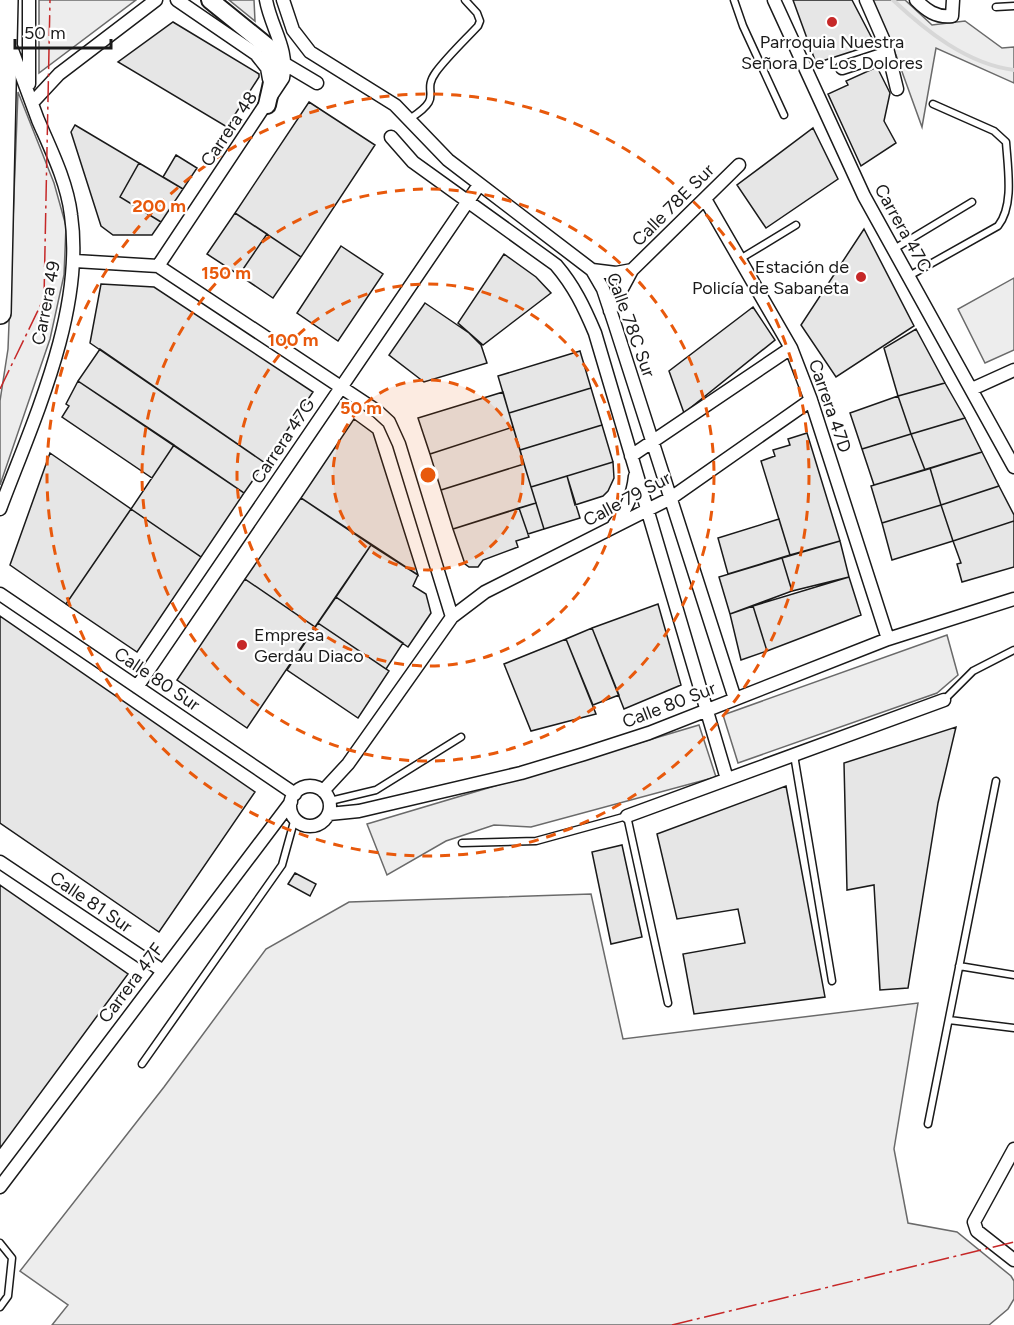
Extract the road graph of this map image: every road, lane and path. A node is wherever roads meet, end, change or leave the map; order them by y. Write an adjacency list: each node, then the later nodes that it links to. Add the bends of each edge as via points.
1 (7, 0): 16 (highway)
2 (29, 0): 22 (street)
3 (156, 0): 22 (street, via 59,74)
4 (177, 0): 24 (street, via 263,61 269,78)
5 (210, 0): 24 (street, via 272,54 274,69)
6 (266, 0): 18 (street)
7 (283, 0): 26 (street, Calle 78C Sur, via 293,30 310,52)
8 (465, 0): 26 (lane, via 477,13 478,26 435,74 431,101)
9 (734, 0): 25 (lane)
10 (774, 0): 34 (street, Carrera 47C, via 819,102)
11 (866, 0): 17 (street)
12 (916, 0): 13 (street, via 936,15 952,16)
13 (953, 0)
14 (1014, 6): 15 (lane)
15 (996, 7)
16 (6, 33): 22 (street, Carrera 49); 42 (highway)
17 (888, 53): 19 (street); 21 (street)
18 (285, 64): 20 (street); 24 (street, Carrera 48, via 283,78)
19 (842, 68)
20 (316, 83)
21 (897, 89)
22 (32, 103): 36 (street, Carrera 49, via 59,170 71,213)
23 (933, 104): 40 (lane, via 994,130 1006,142 1011,207 998,226)
24 (267, 105): 37 (street, Carrera 48)
25 (784, 115)
26 (411, 118): 29 (street, Calle 78C Sur, via 448,160)
27 (391, 137): 31 (street, Calle 78C Sur, via 413,162)
28 (739, 165): 30 (street, Calle 78E Sur)
29 (479, 185): 31 (street, Carrera 47G); 38 (street, Calle 78C Sur)
30 (705, 199): 35 (street, Carrera 47D); 39 (street, Calle 78E Sur)
31 (468, 202): 45 (street, Carrera 47G); 49 (street, Calle 78C Sur, via 556,265 571,282 595,333)
32 (972, 202): 34 (lane)
33 (796, 225): 35 (lane)
34 (894, 249): 40 (street, Carrera 47C)
35 (740, 260): 43 (street, Carrera 47D)
36 (75, 261): 37 (street); 53 (street, Carrera 49, via 49,375)
37 (158, 266): 45 (street)
38 (592, 270): 39 (street, Calle 78E Sur); 41 (street, Calle 78C Sur)
39 (632, 270): 41 (street, Calle 78E Sur)
40 (909, 276): 46 (street, Carrera 47C)
41 (610, 311): 48 (street, Calle 78C Sur)
42 (0, 314)
43 (791, 348): 47 (street, Carrera 47D); 48 (street, Calle 79 Sur)
44 (1014, 370): 46 (street)
45 (342, 387): 58 (street, via 377,411 395,433); 61 (street, Carrera 47G)
46 (972, 389): 50 (street, Carrera 47C)
47 (811, 400): 52 (street, Calle 79 Sur); 59 (street, Carrera 47D)
48 (652, 442): 49 (street, Calle 79 Sur); 52 (street, Calle 78C Sur)
49 (631, 456): 51 (street, Calle 78C Sur)
50 (1014, 467)
51 (636, 472): 54 (street, Calle 78C Sur); 55 (street, via 630,501)
52 (670, 498): 54 (street, Calle 79 Sur); 62 (street, Calle 78C Sur)
53 (0, 509)
54 (647, 511): 55 (street, Calle 79 Sur); 64 (street, Calle 78C Sur)
55 (611, 528): 58 (street, Calle 79 Sur, via 485,592)
56 (0, 594): 61 (street, Calle 80 Sur)
57 (1014, 599): 59 (street, Calle 80 Sur)
58 (452, 617): 70 (street, via 348,764)
59 (888, 639): 62 (street, Calle 80 Sur)
60 (1014, 651): 63 (lane, via 972,671)
61 (137, 687): 69 (street, Calle 80 Sur)
62 (735, 699): 64 (street, Calle 80 Sur)
63 (944, 700): 66 (street)
64 (706, 711): 67 (street, Calle 78C Sur); 70 (street, Calle 80 Sur, via 650,733 521,772 346,814)
65 (461, 737): 70 (lane, via 376,790)
66 (794, 755): 67 (street); 78 (lane)
67 (727, 779): 71 (street)
68 (996, 781): 75 (lane)
69 (293, 798): 70 (street, via 306,787); 72 (street); 76 (street, Carrera 47F)
70 (327, 802): 72 (street, via 320,823 301,824)
71 (627, 816): 73 (lane, via 536,841); 79 (lane)
72 (295, 818): 82 (lane, via 282,865)
73 (462, 843)
74 (0, 862): 76 (street, Calle 81 Sur)
75 (959, 966): 77 (lane); 80 (lane)
76 (163, 971): 85 (street, Carrera 47F)
77 (1014, 975)
78 (832, 981)
79 (668, 1003)
80 (949, 1020): 81 (lane); 83 (lane)
81 (1014, 1028)
82 (142, 1064)
83 (928, 1124)
84 (1014, 1149): 87 (street, via 976,1214 974,1227)
85 (0, 1186)
86 (0, 1243): 88 (lane, via 12,1258 8,1296)
87 (1014, 1260)
88 (0, 1307)

